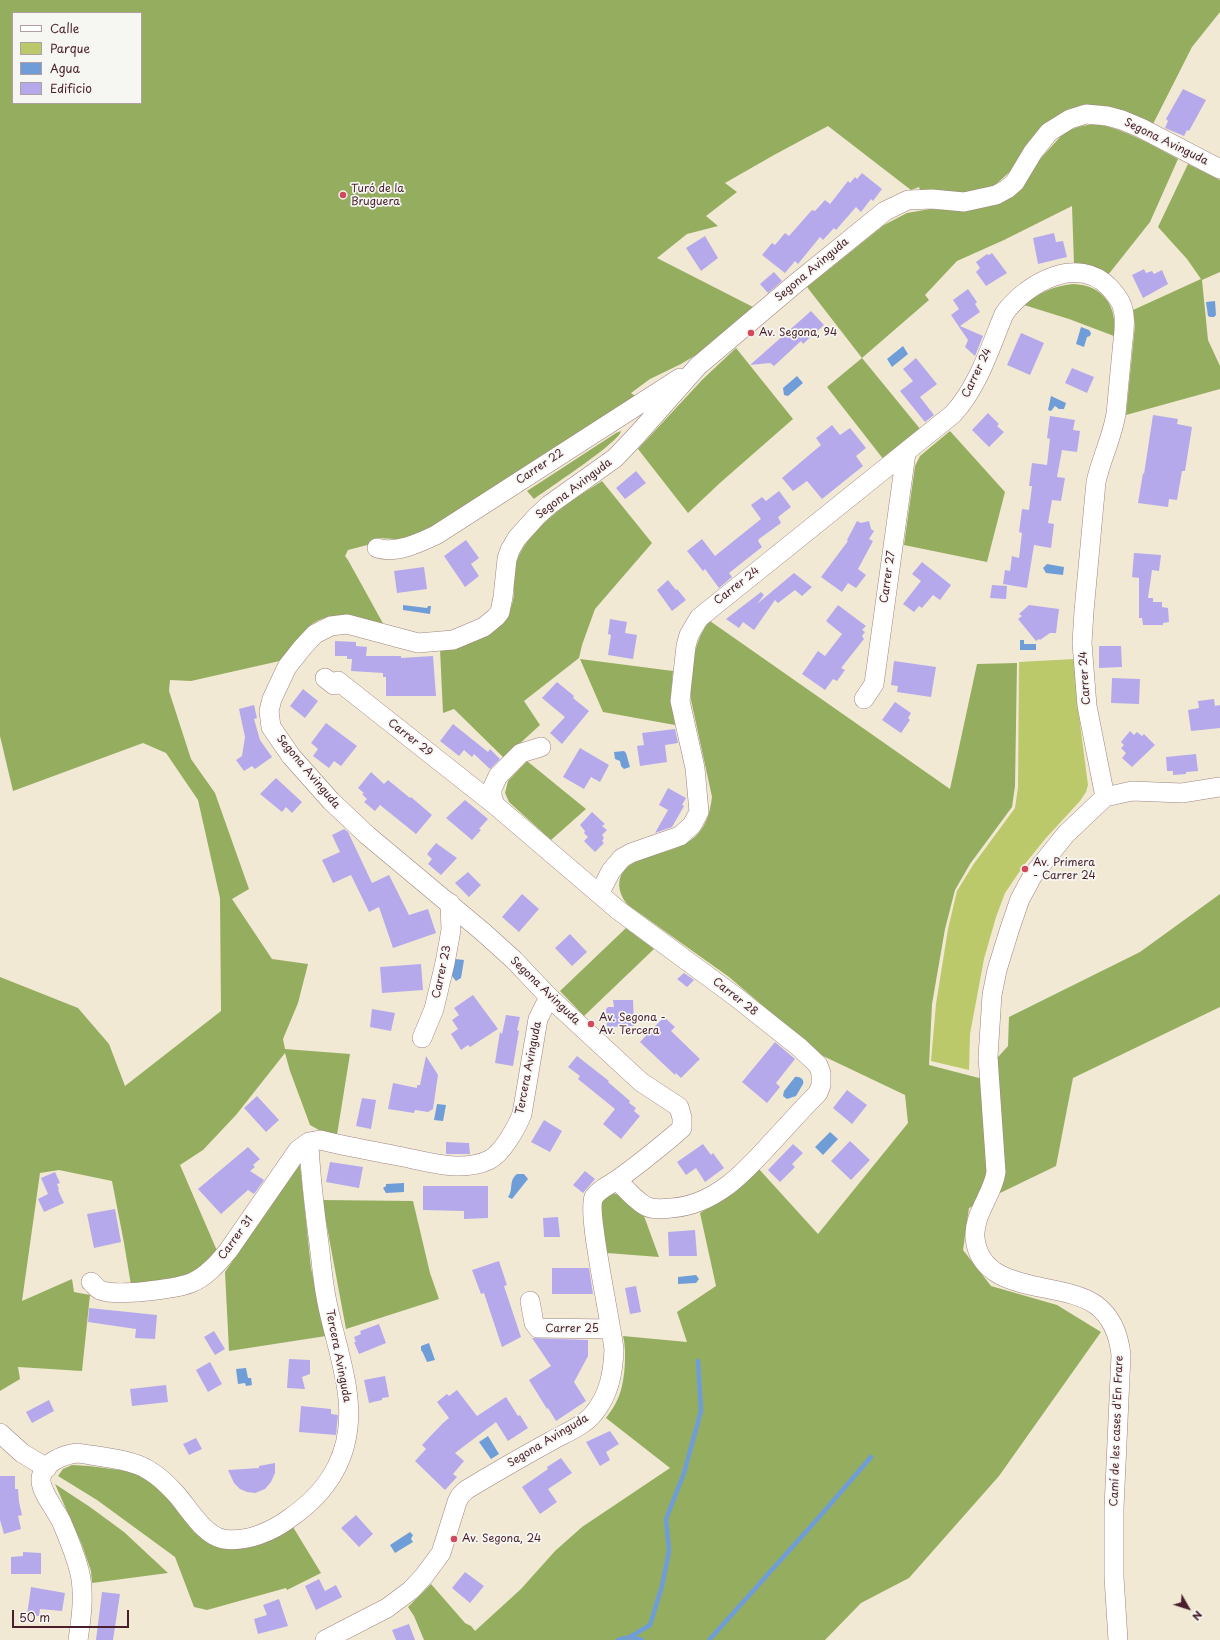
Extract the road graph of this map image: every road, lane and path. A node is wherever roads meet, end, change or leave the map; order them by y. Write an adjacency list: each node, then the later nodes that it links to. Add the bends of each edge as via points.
1 (1220, 169): 2 (street, Segona Avinguda, via 1122,120 1096,114 1070,119 1049,132 1015,182 996,195 964,202 908,200 885,211)
2 (698, 366): 4 (street, Carrer 22, via 436,535 395,549); 12 (street, Segona Avinguda, via 615,458 549,505 517,538 507,559 500,612 484,627 452,640 418,643 347,624 330,626 315,634 298,652 277,688 269,711 271,727 281,743 331,801 367,836)
3 (906, 453): 6 (street, Carrer 27, via 874,684); 9 (street, Carrer 24, via 946,421 961,405 972,388 1004,314 1016,299 1032,286 1058,275 1083,273 1103,282 1118,298 1124,321 1116,414 1096,482 1083,630 1087,706); 11 (street, Carrer 24, via 699,618 686,646 680,701 695,768 699,812 692,825 680,836 622,858 611,871)
4 (377, 548)
5 (325, 678): 10 (street, Carrer 29, via 334,685 338,681)
6 (864, 699)
7 (541, 747): 10 (street, via 521,753 498,776 492,789)
8 (1220, 787): 9 (street, via 1182,792 1132,791)
9 (1105, 797): 24 (street, Camí de les cases d'En Frare, via 1066,834 1033,876 1020,899 996,970 988,1057 996,1172 994,1183 980,1214 975,1236 982,1258 994,1270 1014,1281 1073,1295 1095,1304 1105,1313 1115,1329 1121,1355 1114,1527)
10 (495, 805): 11 (street, Carrer 28)
11 (599, 894): 16 (street, Carrer 28, via 799,1047 818,1065 822,1079 818,1093 749,1167 732,1182 702,1201 683,1207 652,1208 644,1206)
12 (450, 903): 13 (street, Segona Avinguda, via 514,960); 14 (street, Carrer 23, via 451,930 445,963 434,1009)
13 (549, 997): 15 (street, Tercera Avinguda, via 538,1019 522,1114 511,1135 490,1160 467,1166 449,1165 320,1140); 16 (street, Segona Avinguda, via 641,1082 679,1108 682,1128)
14 (422, 1038)
15 (309, 1142): 17 (street, Carrer 31, via 298,1150 217,1265 204,1275 191,1283 132,1292 99,1290); 21 (street, Tercera Avinguda, via 326,1298 348,1398 345,1444 331,1479 314,1500 275,1528 237,1539 222,1539 203,1527 170,1487 141,1465 78,1453 59,1457)
16 (617, 1180): 19 (street, Segona Avinguda, via 598,1192 593,1199 592,1207)
17 (91, 1282)
18 (530, 1301): 19 (street, Carrer 25, via 534,1323 538,1328)
19 (611, 1329): 23 (street, Segona Avinguda, via 613,1367 607,1391 592,1416 466,1490 457,1502 442,1553 424,1576 387,1608)
20 (0, 1433): 21 (street, via 22,1453)
21 (47, 1468): 22 (street, via 41,1480 43,1490 62,1522 81,1580 82,1610)
22 (78, 1640)
23 (325, 1640)
24 (1118, 1640)

